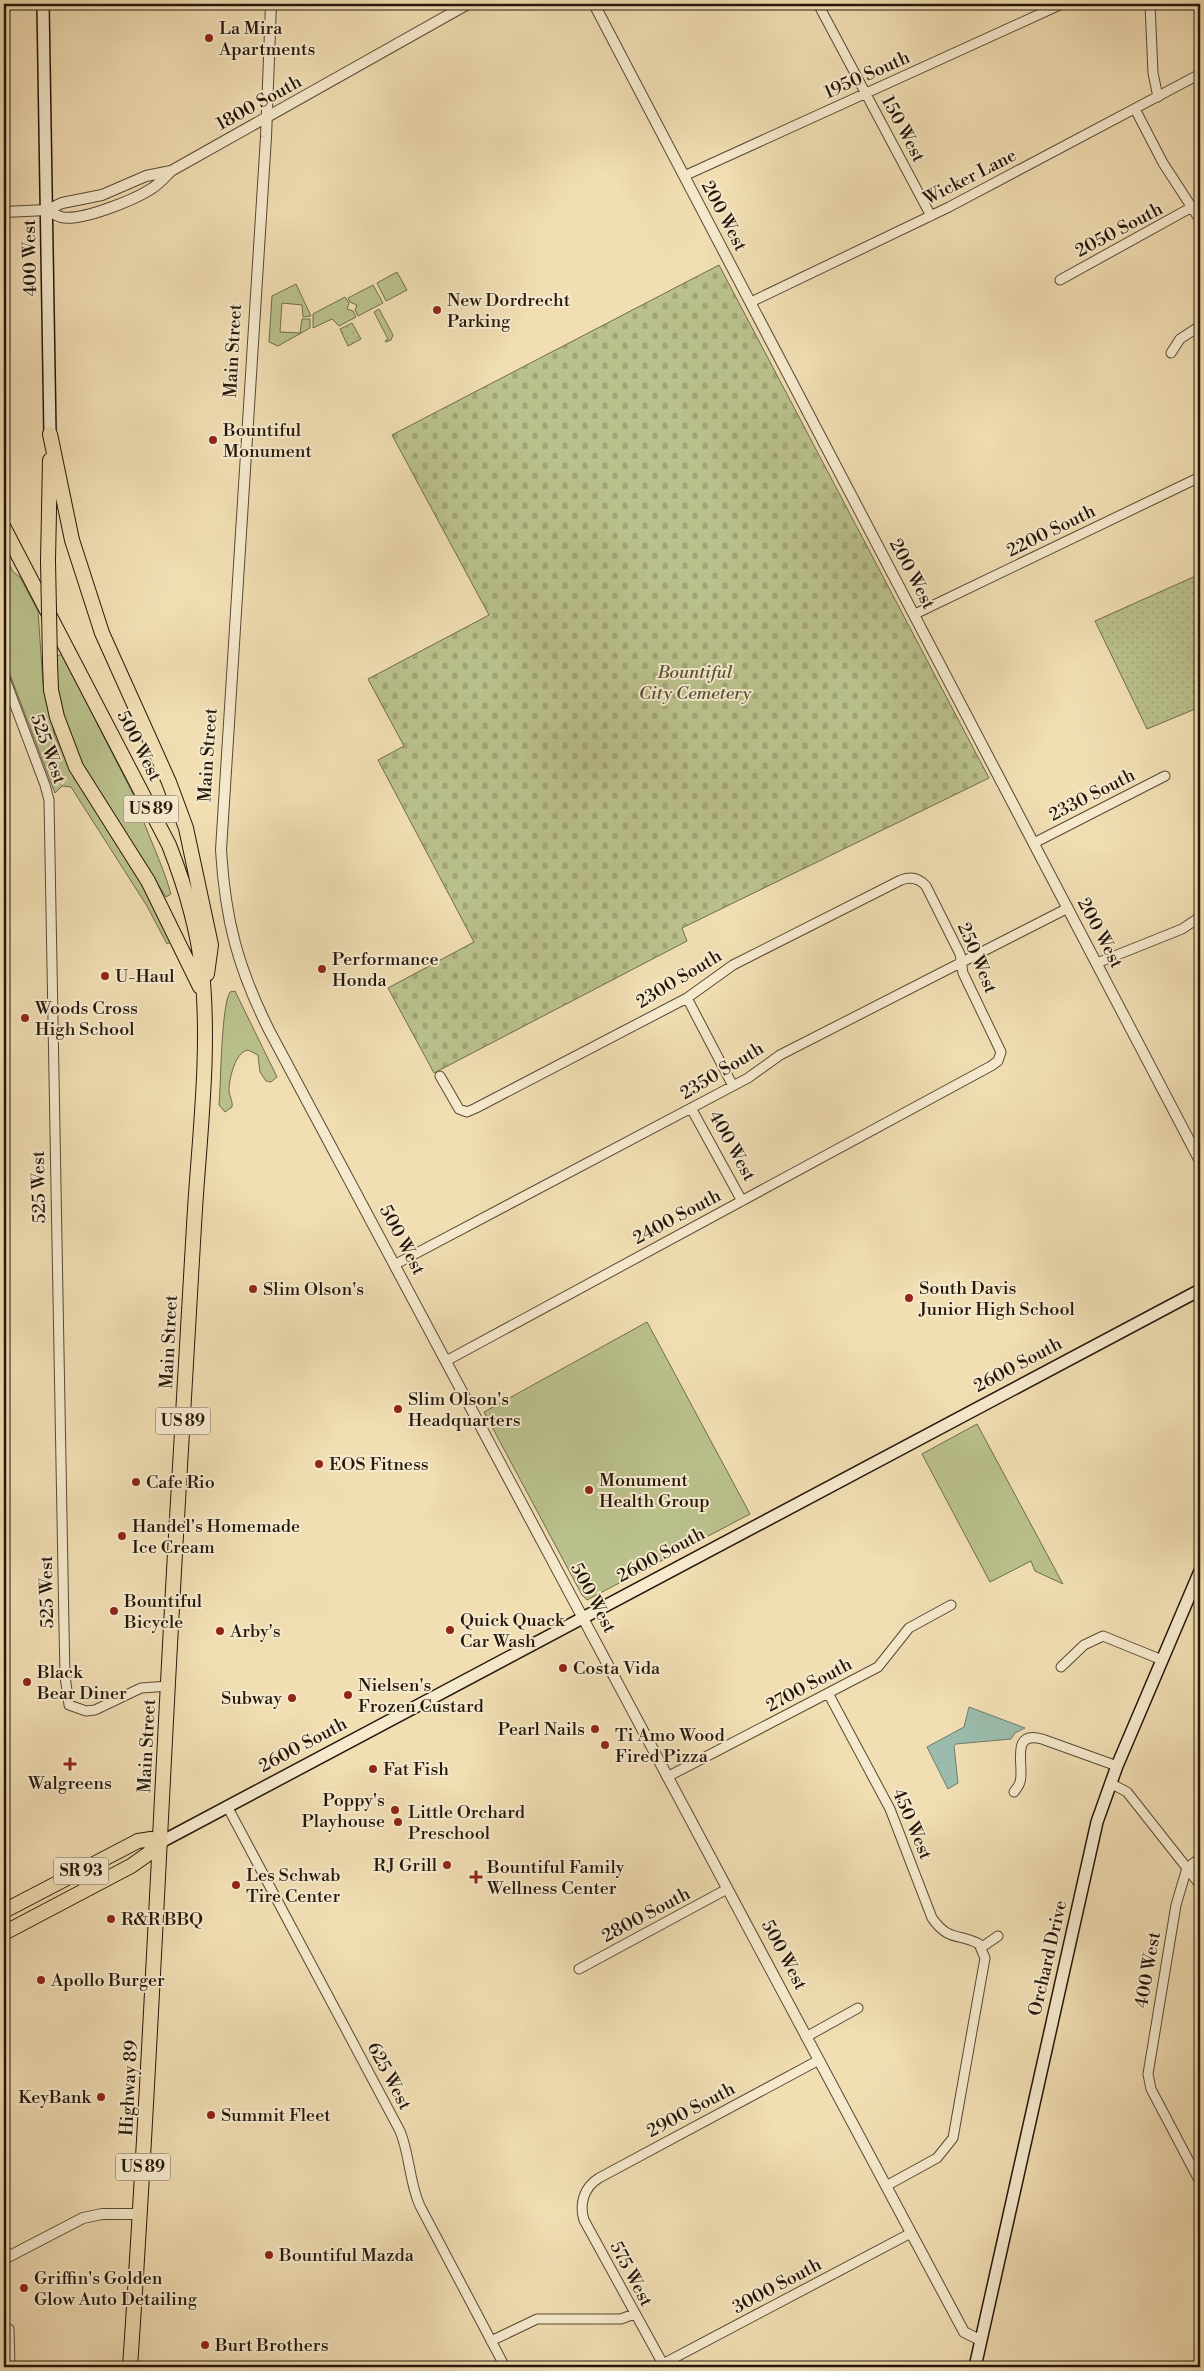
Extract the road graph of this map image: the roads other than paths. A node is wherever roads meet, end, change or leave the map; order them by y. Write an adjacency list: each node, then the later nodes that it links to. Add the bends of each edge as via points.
1 (43, 4): 16 (main road, 400 West)
2 (271, 4): 12 (street, Main Street)
3 (468, 4): 12 (street, 1800 South)
4 (594, 4): 14 (street, 200 West)
5 (818, 4): 9 (street, 150 West)
6 (1062, 4): 9 (street, 1950 South)
7 (1150, 4): 10 (street, via 1153,74)
8 (1200, 74): 10 (street, Wicker Lane)
9 (866, 93): 14 (street, 1950 South); 18 (street, 150 West)
10 (1158, 97): 11 (street, Wicker Lane)
11 (1136, 109): 15 (street, via 1163,163); 18 (street, Wicker Lane)
12 (266, 117): 13 (street, 1800 South); 31 (street, Main Street)
13 (171, 171): 16 (street, 1800 South, via 146,176 102,195 62,203); 16 (street, 1800 South, via 152,188 102,210 62,217)
14 (684, 176): 21 (street, 200 West)
15 (1192, 207): 19 (street); 20 (street, 2050 South)
16 (47, 210): 17 (street); 24 (main road, 400 West)
17 (4, 212)
18 (930, 216): 21 (street, Wicker Lane)
19 (1200, 220)
20 (1060, 280)
21 (751, 302): 27 (street, 200 West)
22 (1200, 326): 23 (street, via 1180,339)
23 (1171, 353)
24 (50, 434): 37 (main road, via 72,540 102,633 186,828 211,945); 37 (main road, bridge, via 50,662 51,690 57,717 81,774 168,916)
25 (1200, 477): 27 (street, 2200 South)
26 (4, 528): 37 (main road, 500 West / US 89, via 169,846 186,889)
27 (915, 614): 30 (street, 200 West)
28 (4, 676): 53 (street, 525 West, via 49,800 64,1628 69,1705 86,1711 95,1710 141,1688)
29 (1165, 776): 30 (street, 2330 South)
30 (1034, 842): 33 (street, 200 West)
31 (221, 850): 45 (street, 500 West, via 230,929 249,988)
32 (915, 878): 35 (street, 250 West, via 926,886 960,954); 38 (street, 2300 South, via 901,880 733,965)
33 (1068, 908): 35 (street, 2350 South); 36 (street, 200 West)
34 (1199, 921): 36 (street)
35 (961, 963): 39 (street, 250 West); 41 (street, 2350 South, via 774,1058)
36 (1097, 963): 43 (street, 200 West)
37 (204, 994): 53 (main road, Main Street / US 89, via 203,1067)
38 (687, 998): 40 (street, 2300 South, via 476,1108 462,1111 456,1106); 41 (street)
39 (1001, 1056): 44 (street, 2400 South, via 991,1066)
40 (440, 1076)
41 (734, 1086): 42 (street, 2350 South)
42 (691, 1108): 44 (street, 400 West); 45 (street, 2350 South)
43 (1200, 1161)
44 (742, 1201): 47 (street, 2400 South)
45 (394, 1265): 47 (street, 500 West)
46 (1200, 1290): 50 (main road, 2600 South)
47 (446, 1361): 50 (street, 500 West)
48 (1200, 1570): 51 (main road, Orchard Drive)
49 (951, 1605): 54 (street, 2700 South, via 909,1628 878,1666)
50 (583, 1618): 56 (street, 500 West); 59 (main road, 2600 South)
51 (1162, 1660): 52 (street, via 1103,1636 1084,1644); 55 (main road, Orchard Drive)
52 (1061, 1667)
53 (170, 1686): 60 (main road, Main Street / US 89)
54 (828, 1693): 56 (street, 2700 South); 68 (street, 450 West, via 890,1809 932,1918 952,1936 974,1942)
55 (1117, 1766): 57 (main road, Orchard Drive); 58 (street, via 1042,1739 1030,1738 1020,1749 1020,1782)
56 (667, 1777): 64 (street, 500 West)
57 (1110, 1783): 62 (street, via 1127,1792); 81 (main road, Orchard Drive, via 1097,1822)
58 (1014, 1792)
59 (227, 1806): 60 (main road, 2600 South); 82 (street, 625 West, via 400,2131 417,2198)
60 (161, 1842): 65 (main road, SR 93, via 138,1840); 66 (main road, SR 93, via 131,1866); 76 (main road, Highway 89 / US 89)
61 (1200, 1858): 62 (street)
62 (1187, 1868): 63 (street); 73 (street, 400 West, via 1176,1905 1148,2074 1152,2089)
63 (1200, 1885)
64 (728, 1889): 69 (street, 2800 South); 71 (street, 500 West)
65 (4, 1911)
66 (4, 1933)
67 (998, 1936): 68 (street)
68 (982, 1948): 74 (street, via 985,1962 953,2138 937,2158)
69 (580, 1969)
70 (858, 2008): 71 (street)
71 (806, 2037): 72 (street, 500 West)
72 (819, 2060): 74 (street, 500 West); 75 (street, 2900 South, via 598,2178 590,2184)
73 (1200, 2182)
74 (886, 2186): 77 (street, 500 West)
75 (584, 2196): 79 (street, 575 West, via 584,2220)
76 (140, 2214): 78 (street, via 102,2214 83,2218); 86 (main road, Highway 89 / US 89)
77 (911, 2232): 81 (street, 500 West, via 964,2332); 84 (street, 3000 South)
78 (4, 2259)
79 (634, 2314): 82 (street, via 621,2319 537,2319); 84 (street, 575 West)
80 (9, 2329): 85 (street)
81 (980, 2340): 88 (main road, Orchard Drive)
82 (491, 2341): 87 (street, 625 West)
83 (1200, 2365): 89 (street)
84 (660, 2366)
85 (10, 2367)
86 (130, 2367)
87 (506, 2367)
88 (975, 2367)
89 (1197, 2367)

